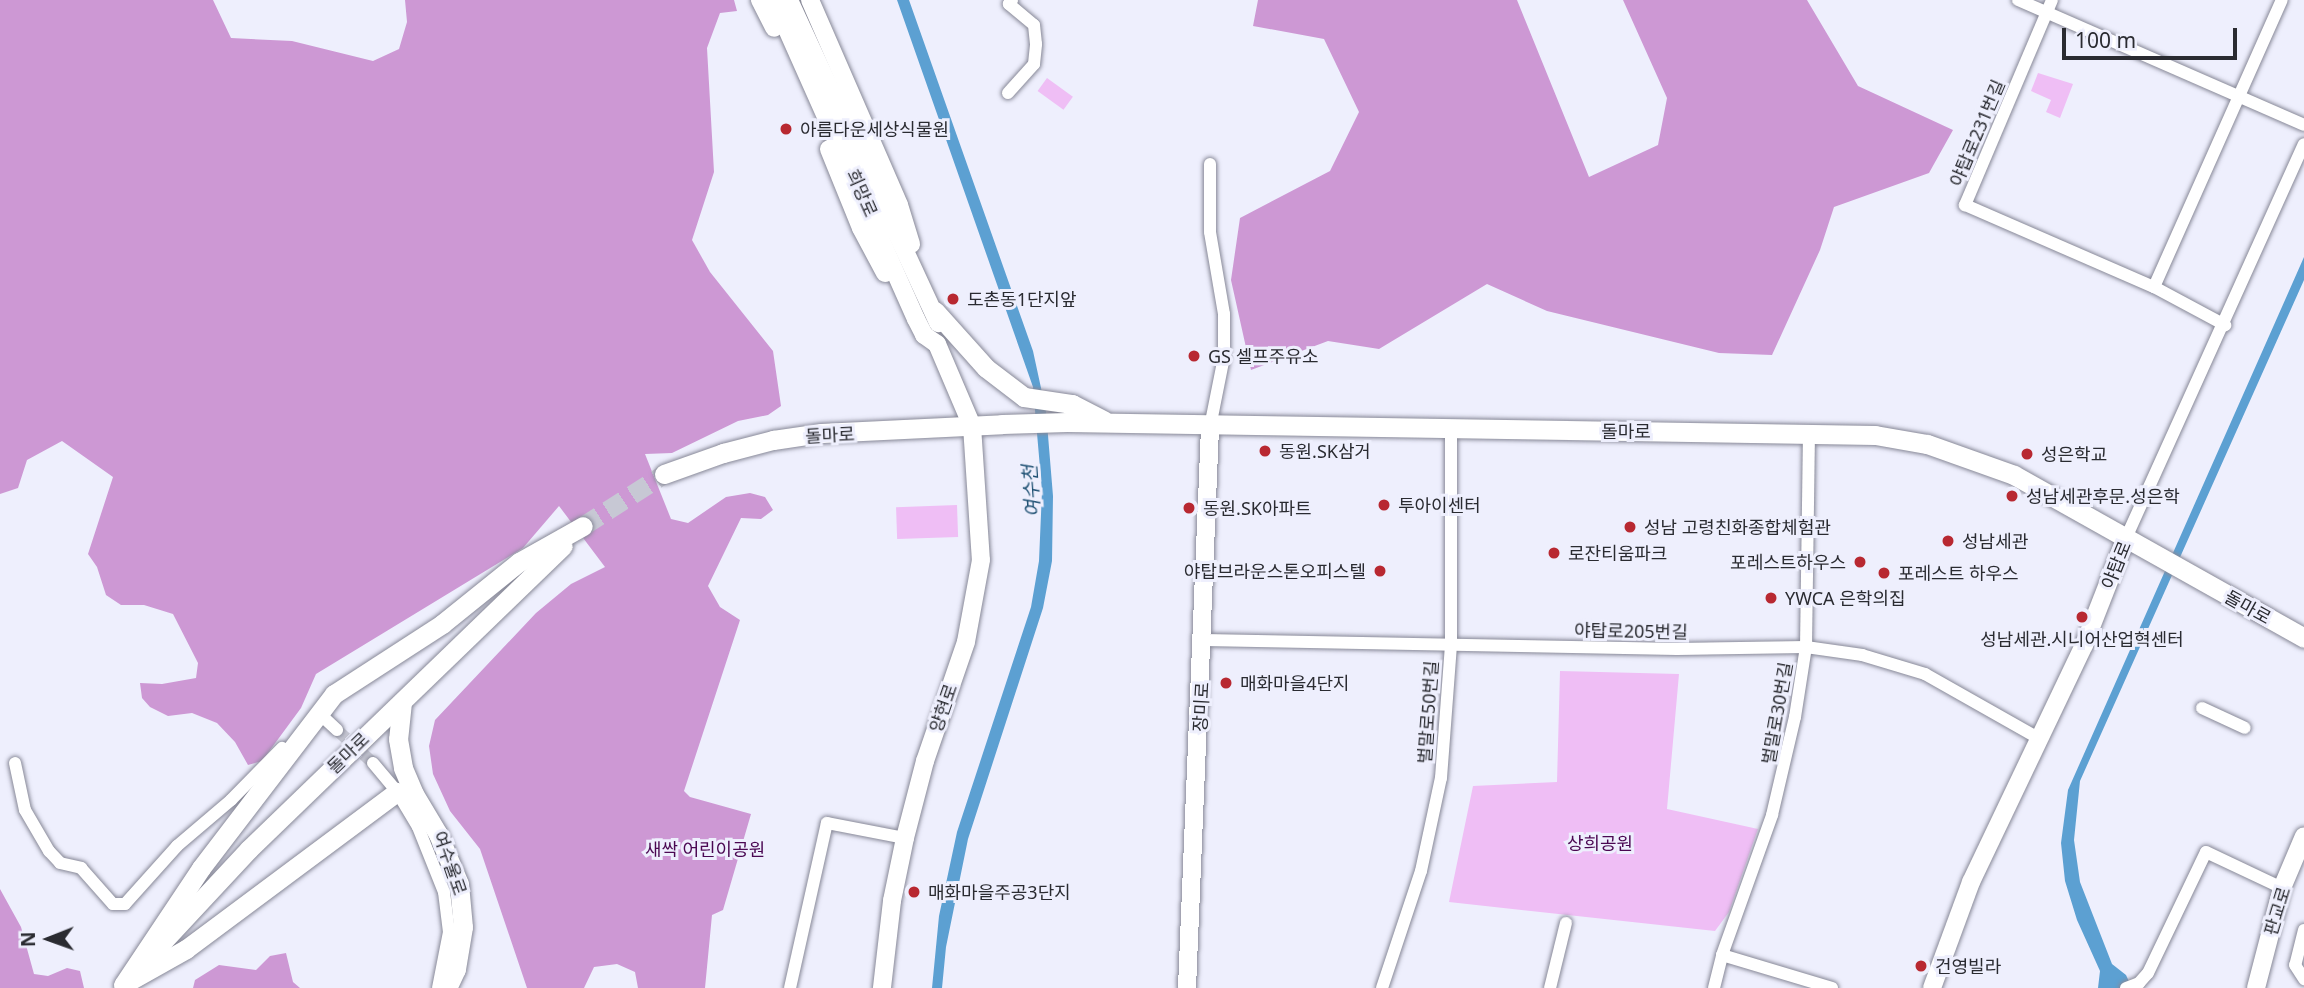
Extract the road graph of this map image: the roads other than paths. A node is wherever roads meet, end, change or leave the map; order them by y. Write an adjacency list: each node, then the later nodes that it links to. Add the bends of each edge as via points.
1 (760, 0): 18 (main road, via 819,122 861,228)
2 (774, 0): 18 (main road, 희망로)
3 (789, 0): 16 (main road, 희망로)
4 (810, 0): 16 (main road, via 899,205)
5 (1012, 0): 10 (street, via 1009,4 1034,25 1036,44 1034,64)
6 (2018, 0): 9 (street)
7 (2052, 0): 9 (street, 야탑로231번길)
8 (2281, 1): 11 (street)
9 (2046, 13): 11 (street); 15 (street, 야탑로231번길, via 1965,205)
10 (1009, 93)
11 (2239, 97): 12 (street); 15 (street)
12 (2304, 125)
13 (2304, 144): 19 (street, 야탑로)
14 (1210, 164): 23 (street, via 1210,232 1224,314 1224,357)
15 (2154, 287): 19 (street, 야탑로231번길)
16 (925, 291): 17 (main road, 희망로)
17 (935, 311): 20 (main road, 희망로, via 940,328); 21 (main road, via 986,368 1024,397 1072,404)
18 (916, 319): 20 (main road, 희망로, via 924,335)
19 (2225, 325): 27 (street, 야탑로)
20 (937, 344): 22 (main road, 희망로)
21 (1111, 424): 22 (main road, 돌마로); 23 (main road, 돌마로)
22 (972, 426): 26 (main road, 돌마로, via 821,433 773,440); 42 (main road, 양현로, via 981,560 966,642 925,761)
23 (1210, 427): 24 (main road, 돌마로); 29 (main road, 장미로)
24 (1451, 430): 25 (main road, 돌마로); 30 (street, 벌말로50번길)
25 (1809, 432): 27 (main road, 돌마로, via 1875,435 1962,455 2014,475); 31 (street, 벌말로30번길)
26 (664, 474)
27 (2126, 538): 28 (main road, 돌마로); 37 (main road, 야탑로, via 2084,645)
28 (2304, 638)
29 (1204, 640): 30 (street, 야탑로205번길); 55 (main road, 장미로)
30 (1451, 645): 31 (street, 야탑로205번길); 56 (street, 벌말로50번길, via 1441,778 1422,871)
31 (1806, 647): 37 (street, 야탑로205번길, via 1862,655 1926,674); 47 (street, 벌말로30번길, via 1788,757)
32 (402, 702): 34 (main road, 돌마로, via 583,526 519,562 442,624 334,694); 50 (main road, 돌마로, via 249,849); 52 (main road, via 398,739 403,768 459,884 463,927 456,969)
33 (2202, 708): 35 (street)
34 (321, 715): 36 (street); 38 (street, via 177,846 125,904 113,904 81,868 60,863 49,851 25,810); 50 (main road, via 201,868)
35 (2245, 728)
36 (338, 730)
37 (2038, 738): 60 (main road, 야탑로, via 1971,882)
38 (15, 763)
39 (373, 763): 40 (street, 여수울로)
40 (397, 792): 50 (main road, via 186,949); 51 (street, 여수울로, via 418,827 444,892 449,932)
41 (2304, 836): 43 (main road, 판교로)
42 (905, 838): 53 (street, via 827,823); 54 (main road, 양현로)
43 (2300, 855): 44 (main road, 판교로)
44 (2282, 888): 49 (street, via 2206,852 2148,973); 61 (main road, 판교로)
45 (1566, 923): 57 (street)
46 (2304, 930): 48 (street, via 2295,965)
47 (1722, 955): 58 (street, 벌말로30번길); 59 (street)
48 (2303, 977): 62 (street)
49 (2132, 985)
50 (122, 986)
51 (438, 988)
52 (447, 988)
53 (790, 988)
54 (882, 988)
55 (1187, 988)
56 (1382, 988)
57 (1550, 988)
58 (1714, 988)
59 (1832, 988)
60 (1932, 988)
61 (2256, 988)
62 (2298, 988)

